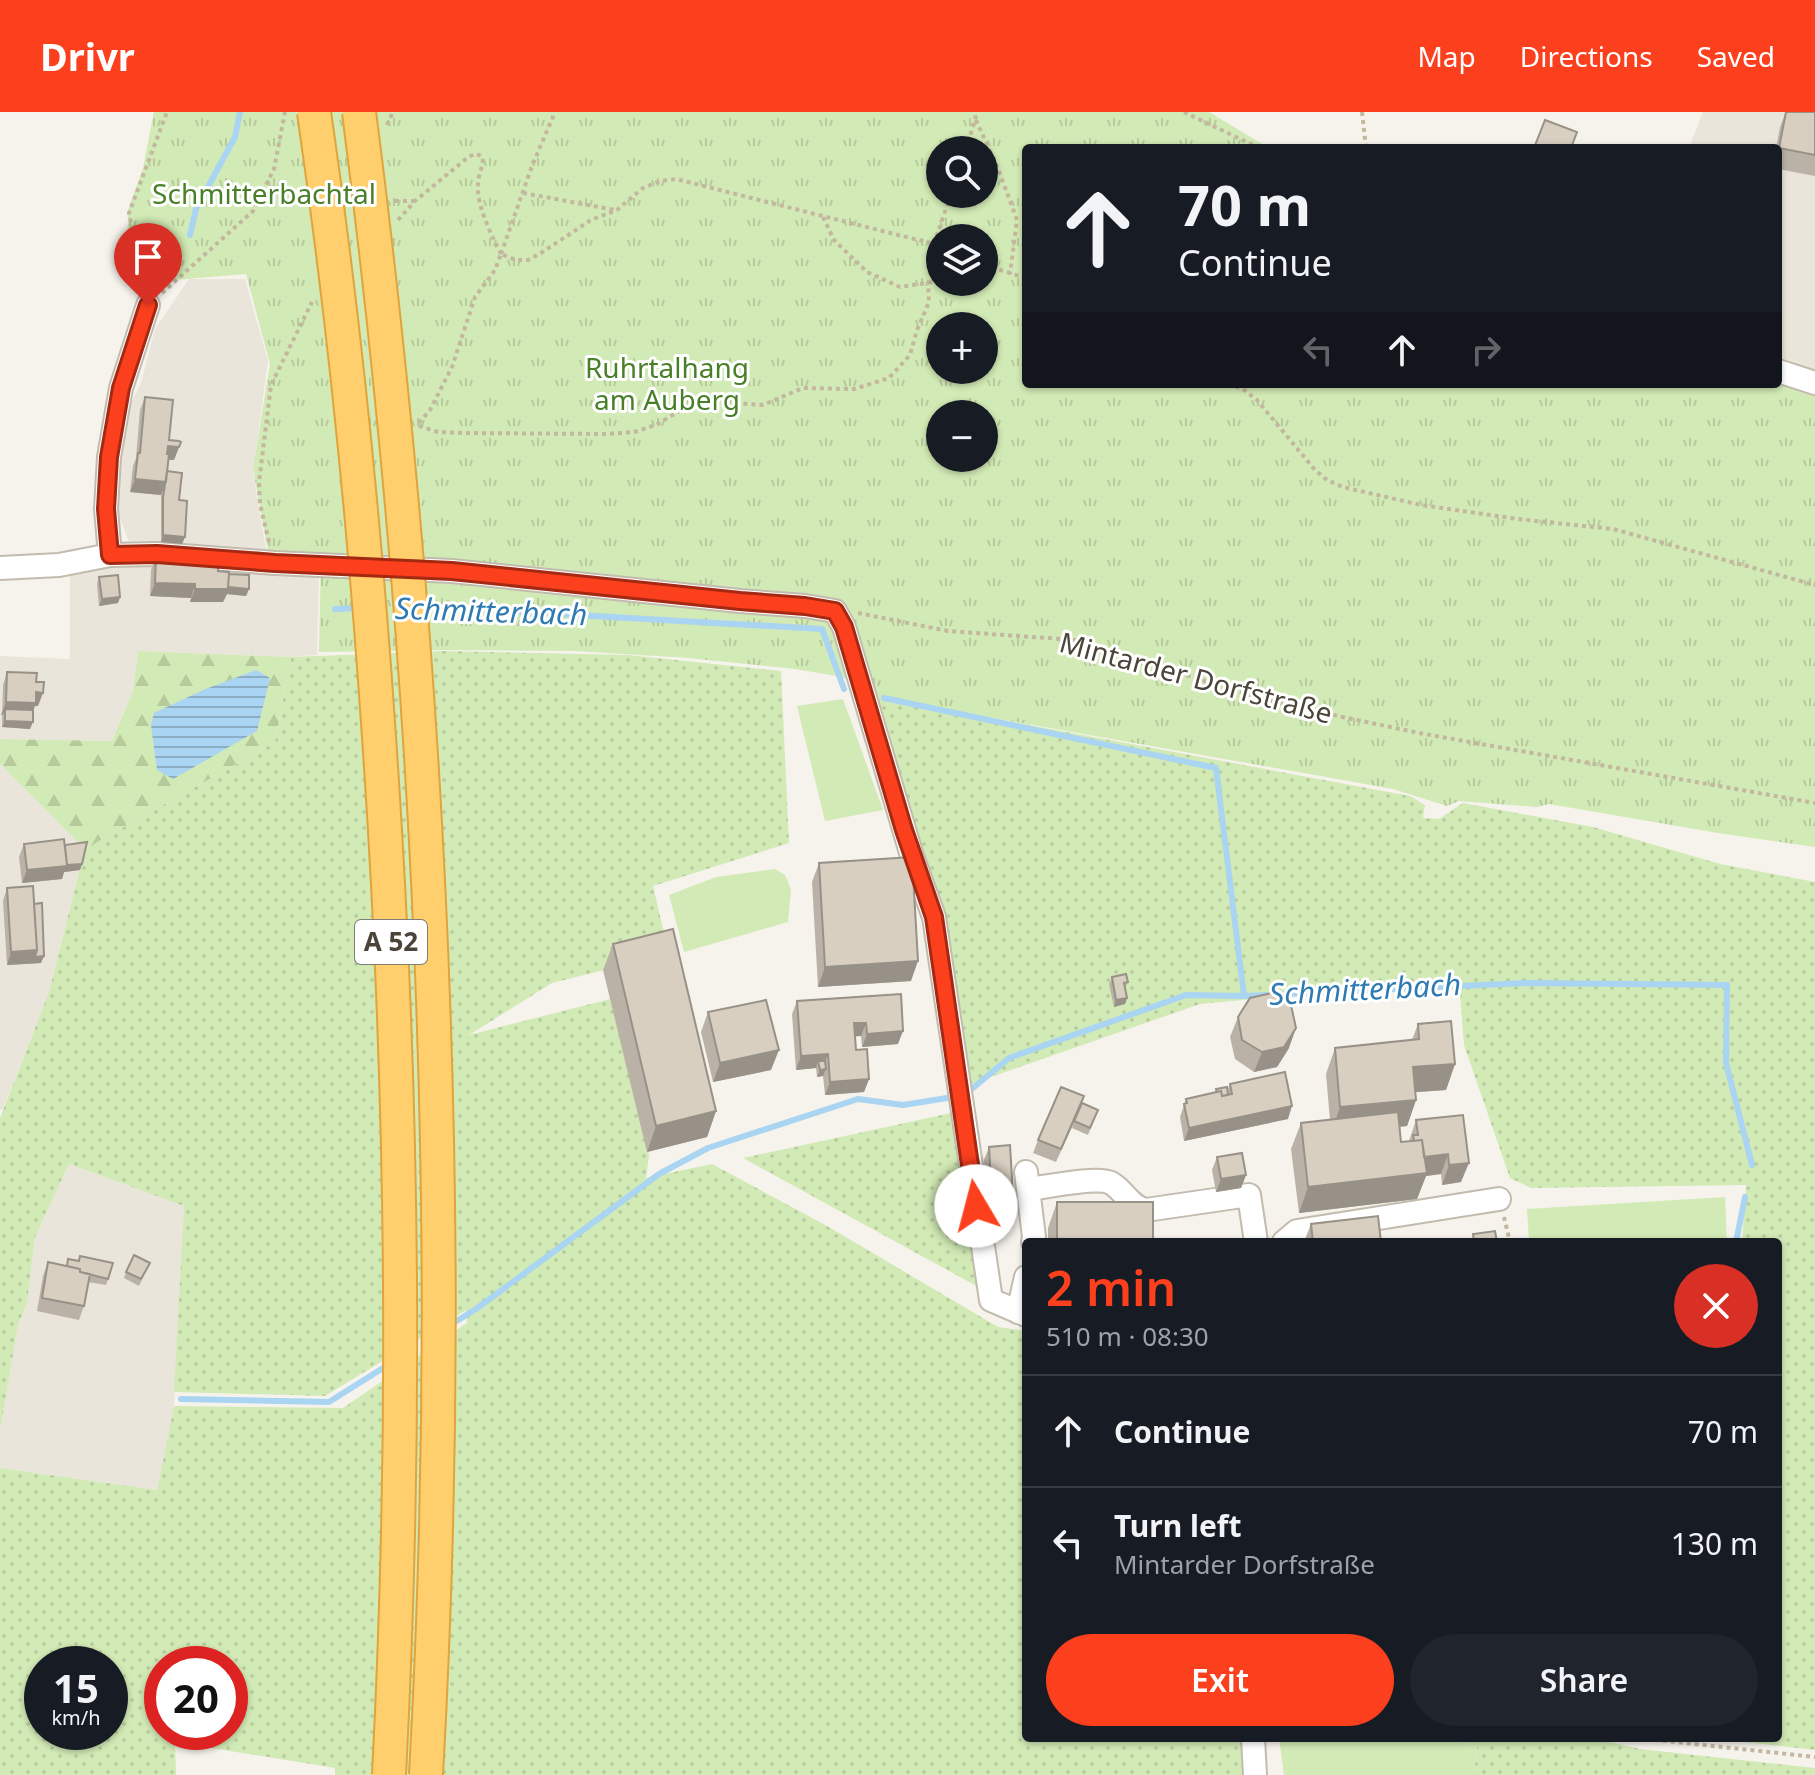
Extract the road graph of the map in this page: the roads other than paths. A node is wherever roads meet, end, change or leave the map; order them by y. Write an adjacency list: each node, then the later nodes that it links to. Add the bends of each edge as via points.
1 (314, 112): 15 (highway, A 52, bridge, via 363,527 392,965 400,1425)
2 (359, 112): 8 (highway, A 52, bridge)
3 (148, 305): 6 (street, via 121,388 109,457)
4 (1782, 372): 5 (street)
5 (1815, 383)
6 (110, 555): 7 (street); 8 (street)
7 (0, 568)
8 (408, 569): 13 (street, via 835,611 934,917 991,1300); 16 (highway, A 52, bridge, via 425,811 436,1118 438,1425)
9 (1499, 1199): 12 (street, via 1297,1231)
10 (1033, 1238): 11 (street, via 1028,1181 1101,1180 1146,1210 1249,1195)
11 (1255, 1238)
12 (1289, 1238)
13 (1022, 1313)
14 (1253, 1742): 17 (street)
15 (389, 1775)
16 (426, 1775)
17 (1255, 1775)

